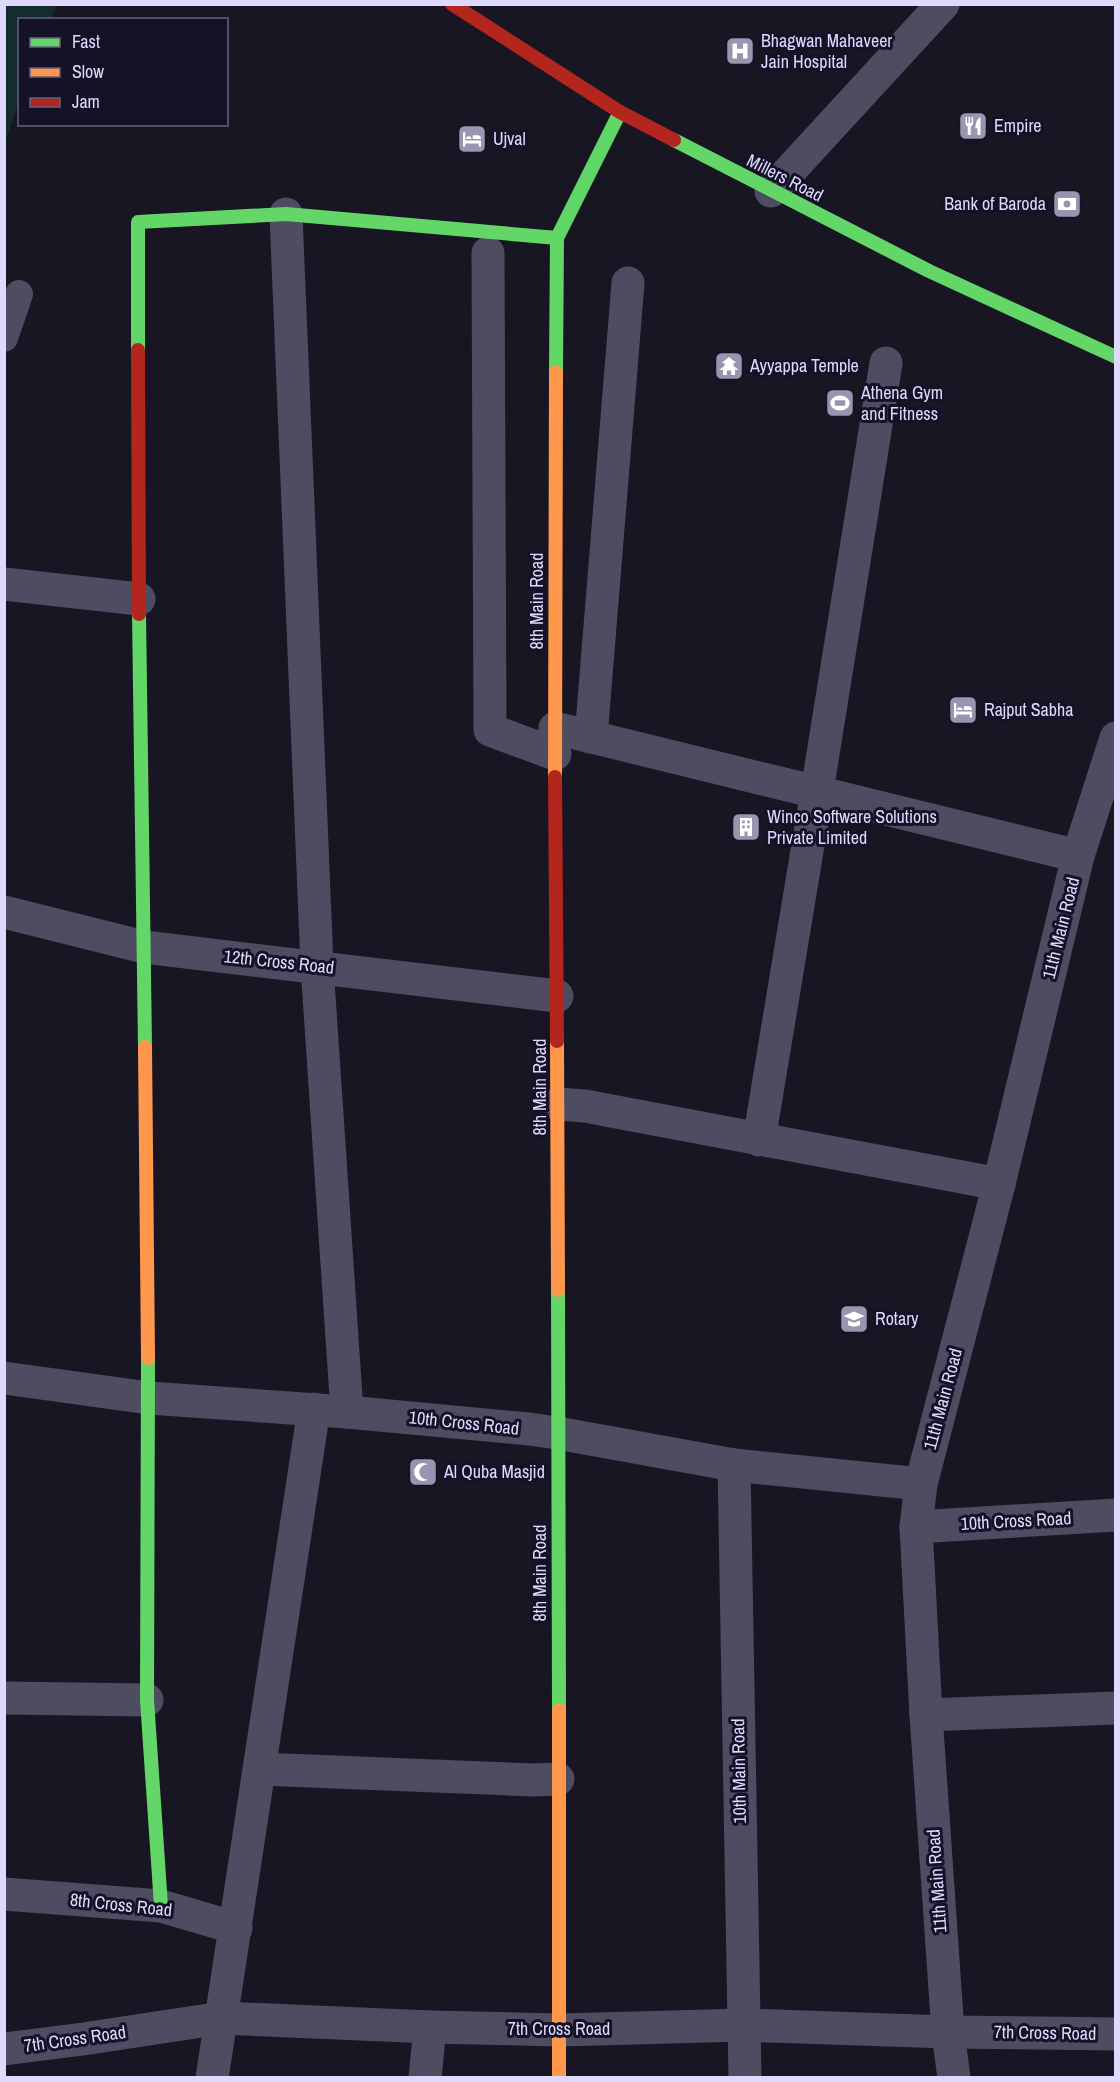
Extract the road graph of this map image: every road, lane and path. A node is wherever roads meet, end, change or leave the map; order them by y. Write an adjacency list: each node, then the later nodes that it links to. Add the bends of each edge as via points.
1 (452, 4): 3 (street, Millers Road)
2 (943, 4): 4 (street)
3 (620, 112): 4 (street, Millers Road); 6 (street, 8th Main Road)
4 (771, 192): 11 (street, Millers Road, via 929,271)
5 (286, 214): 6 (street); 14 (street, via 138,222); 22 (street)
6 (557, 238): 17 (street, 8th Main Road)
7 (488, 253): 17 (street, via 490,730)
8 (628, 283): 15 (street)
9 (19, 294): 10 (lane)
10 (4, 338)
11 (1116, 357)
12 (886, 363): 18 (street)
13 (4, 584): 14 (street)
14 (140, 599): 21 (street)
15 (591, 737): 17 (street); 18 (street)
16 (1116, 738): 19 (street, 11th Main Road)
17 (555, 741): 23 (street, 8th Main Road)
18 (818, 791): 19 (street); 25 (street)
19 (1078, 856): 26 (street, 11th Main Road)
20 (4, 912): 21 (street, 12th Cross Road)
21 (144, 947): 22 (street, 12th Cross Road); 28 (street)
22 (317, 966): 23 (street, 12th Cross Road); 30 (street)
23 (557, 996): 24 (street, 8th Main Road)
24 (558, 1104): 25 (street); 31 (street, 8th Main Road)
25 (759, 1140): 26 (street)
26 (999, 1184): 33 (street, 11th Main Road)
27 (4, 1378): 28 (street, 10th Cross Road)
28 (149, 1398): 29 (street, 10th Cross Road); 37 (street)
29 (314, 1409): 30 (street, 10th Cross Road); 40 (street)
30 (348, 1412): 31 (street, 10th Cross Road)
31 (557, 1433): 32 (street, 10th Cross Road); 41 (street, 8th Main Road)
32 (734, 1465): 33 (street, 10th Cross Road); 46 (street, 10th Main Road)
33 (921, 1484): 35 (street, 11th Main Road)
34 (1116, 1515): 35 (street, 10th Cross Road)
35 (916, 1527): 39 (street, 11th Main Road)
36 (4, 1698): 37 (street)
37 (147, 1700): 43 (street)
38 (1116, 1708): 39 (street)
39 (926, 1715): 49 (street, 11th Main Road)
40 (260, 1769): 41 (street); 44 (street)
41 (558, 1779): 48 (street, 8th Main Road)
42 (4, 1894): 43 (street, 8th Cross Road)
43 (161, 1906): 44 (street, 8th Cross Road)
44 (236, 1928): 45 (street)
45 (222, 2018): 47 (street, 7th Cross Road); 51 (street, 7th Cross Road); 52 (street)
46 (744, 2025): 48 (street, 7th Cross Road); 49 (street, 7th Cross Road); 55 (street, 10th Main Road)
47 (429, 2027): 48 (street, 7th Cross Road); 53 (street)
48 (560, 2030): 54 (street, 8th Main Road)
49 (948, 2032): 50 (street, 7th Cross Road); 56 (street, 11th Main Road)
50 (1116, 2034)
51 (4, 2049)
52 (212, 2078)
53 (425, 2078)
54 (559, 2078)
55 (745, 2078)
56 (954, 2078)

